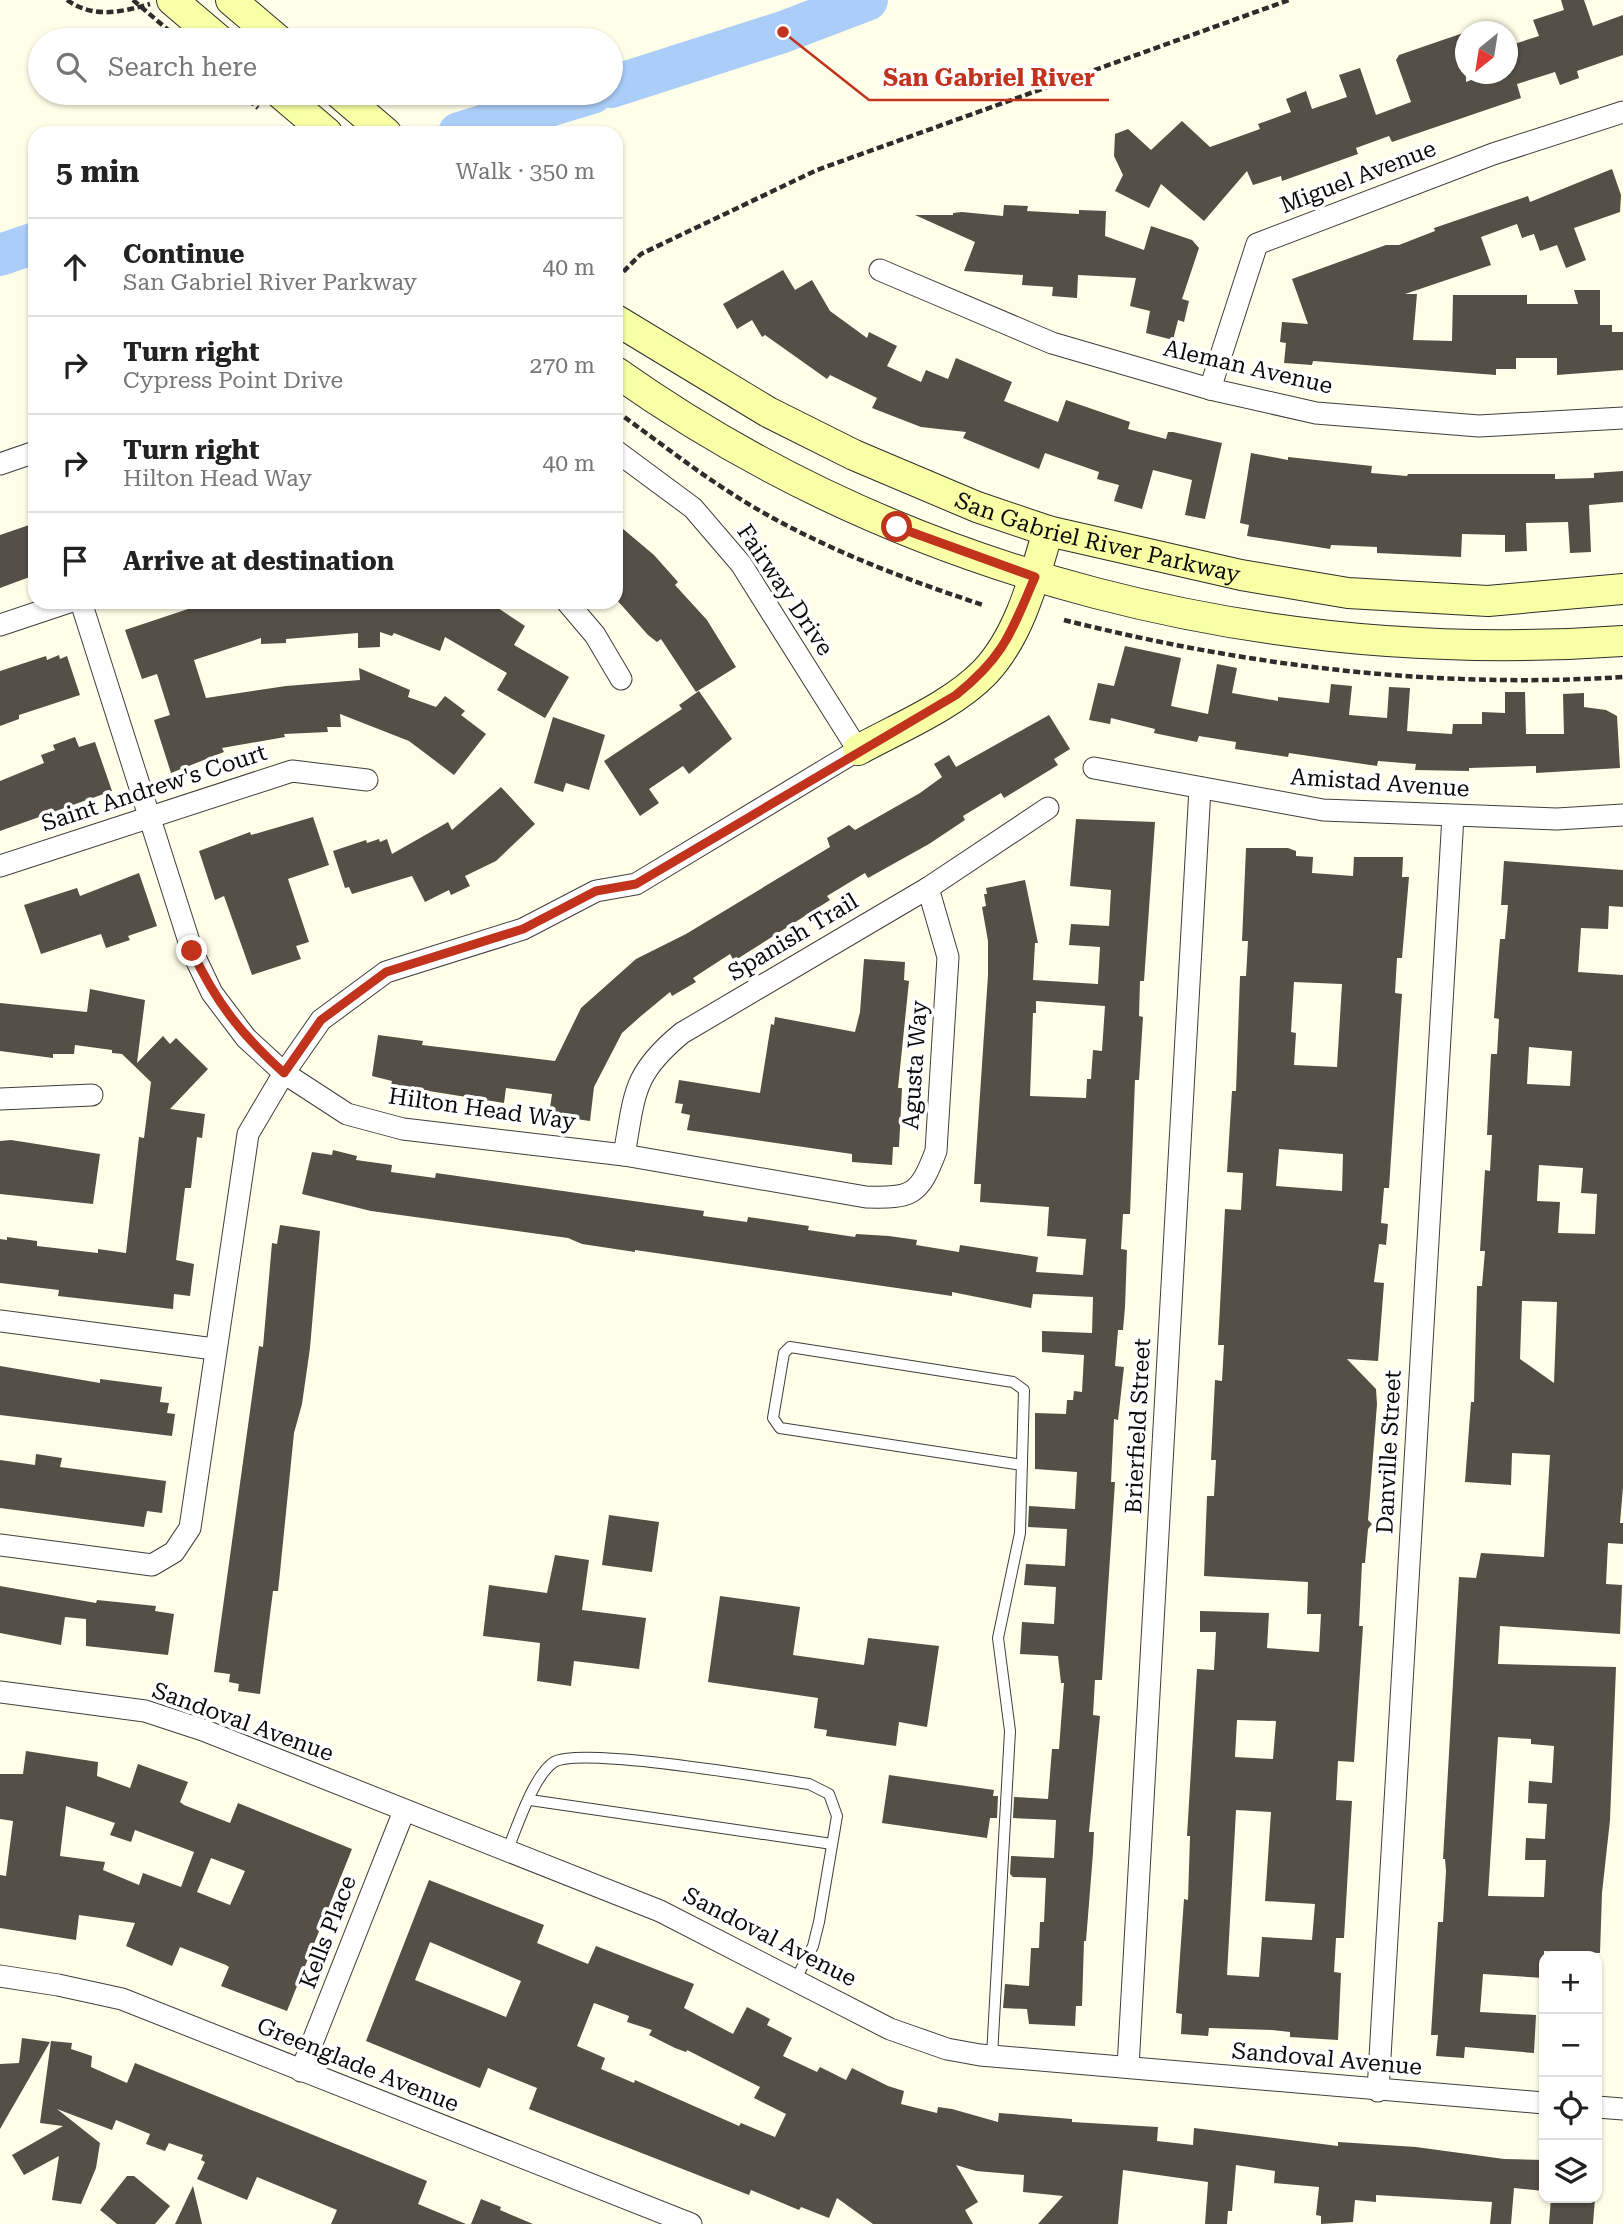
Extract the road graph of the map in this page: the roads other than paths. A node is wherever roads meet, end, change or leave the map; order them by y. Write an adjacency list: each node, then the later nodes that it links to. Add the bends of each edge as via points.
1 (231, 0): 4 (main road)
2 (166, 1): 3 (main road)
3 (203, 28)
4 (264, 28)
5 (294, 105): 8 (main road)
6 (353, 105): 9 (main road)
7 (1623, 112): 13 (street, Miguel Avenue, via 1493,154 1257,244)
8 (319, 126)
9 (378, 126)
10 (880, 270): 13 (street, Aleman Avenue, via 1052,342)
11 (623, 324): 18 (main road, San Gabriel River Parkway, via 768,412 854,455 977,507)
12 (623, 376): 19 (main road, via 733,447 819,491 897,527)
13 (1210, 389): 14 (street, Aleman Avenue, via 1316,413 1466,425)
14 (1623, 418)
15 (28, 454): 17 (street)
16 (623, 456): 27 (street, Fairway Drive, via 693,509 741,564)
17 (0, 464)
18 (1048, 531): 19 (main road); 20 (main road, San Gabriel River Parkway, via 1241,575 1348,593 1488,601)
19 (1035, 577): 25 (main road, via 1164,610 1333,638 1473,647); 27 (main road, via 1016,622 985,672 956,695)
20 (1623, 589)
21 (48, 609): 24 (street)
22 (83, 609): 32 (street, Hilton Head Way)
23 (573, 609): 26 (street)
24 (0, 625)
25 (1623, 641)
26 (621, 679)
27 (858, 750): 37 (street, via 636,884 596,891 523,929 386,972 321,1020)
28 (1094, 768): 30 (street, Amistad Avenue)
29 (367, 780): 32 (street, Saint Andrew's Court, via 292,771)
30 (1200, 788): 34 (street, Amistad Avenue, via 1323,810); 54 (street, Brierfield Street)
31 (1048, 808): 36 (street, Spanish Trail)
32 (151, 815): 35 (street, Saint Andrew's Court); 37 (street, Hilton Head Way, via 192,951 212,993 246,1038)
33 (1623, 815): 34 (street, Amistad Avenue)
34 (1453, 816): 56 (street, Danville Street)
35 (0, 866)
36 (928, 888): 40 (street, Spanish Trail, via 682,1033 656,1055 636,1088); 41 (street, Agusta Way, via 948,957 936,1152 925,1181 902,1198)
37 (284, 1073): 40 (street, Hilton Head Way, via 346,1114 403,1129); 43 (street, via 248,1134)
38 (92, 1095): 39 (street)
39 (0, 1099)
40 (624, 1155): 41 (street, Hilton Head Way)
41 (866, 1198)
42 (0, 1321): 43 (street)
43 (214, 1349): 45 (street, via 190,1528 174,1552 152,1565)
44 (1022, 1465): 44 (lane, via 1024,1390 1013,1381 790,1347 784,1353 773,1418 780,1428); 53 (lane, via 1020,1533 998,1637 1010,1731)
45 (0, 1545)
46 (0, 1692): 48 (street, Sandoval Avenue, via 145,1711)
47 (530, 1800): 49 (lane); 49 (lane, via 541,1776 572,1755 809,1784 829,1794 837,1816); 50 (lane)
48 (404, 1811): 50 (street, Sandoval Avenue); 55 (street, Kells Place)
49 (832, 1844): 52 (lane, via 813,1945)
50 (507, 1851): 52 (street, Sandoval Avenue, via 660,1911)
51 (0, 1976): 55 (street, Greenglade Avenue, via 122,1999)
52 (796, 1979): 53 (street, Sandoval Avenue, via 890,2029 947,2049)
53 (992, 2056): 54 (street, Sandoval Avenue)
54 (1128, 2067): 56 (street, Sandoval Avenue)
55 (301, 2071): 60 (street, Greenglade Avenue)
56 (1378, 2091): 57 (street, Sandoval Avenue)
57 (1539, 2103)
58 (1602, 2107): 59 (street)
59 (1623, 2109)
60 (691, 2224)

